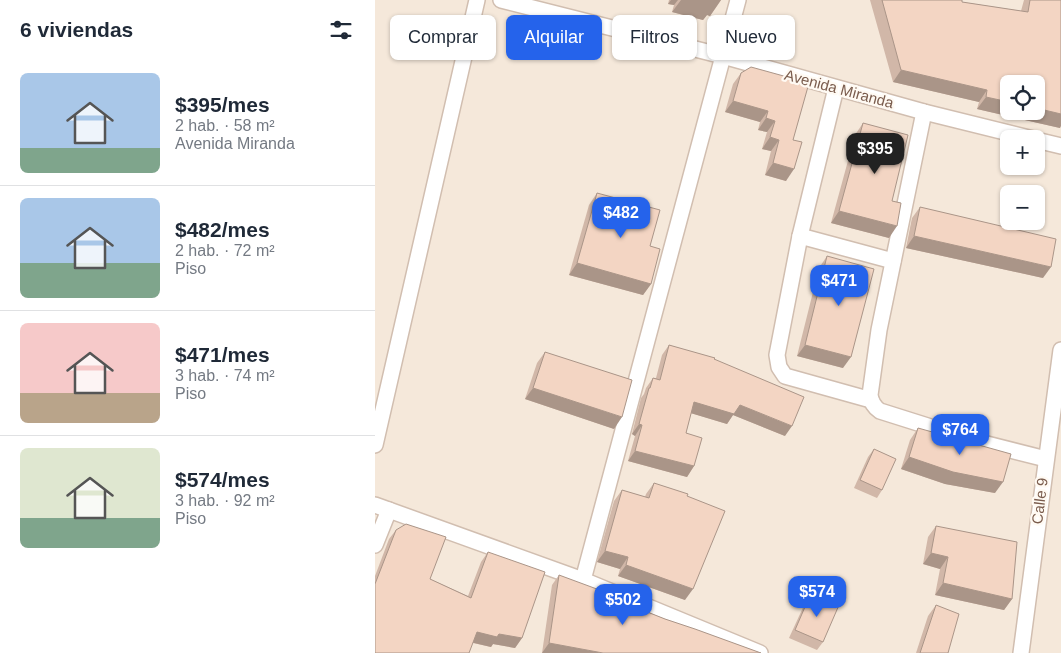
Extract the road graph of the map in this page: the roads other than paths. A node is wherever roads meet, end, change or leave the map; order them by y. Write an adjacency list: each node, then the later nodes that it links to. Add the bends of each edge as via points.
1 (477, 0): 17 (street)
2 (501, 0): 5 (street, Avenida Miranda)
3 (738, 0): 4 (street)
4 (734, 15)
5 (707, 52)
6 (722, 60): 21 (street)
7 (737, 60): 8 (street, Avenida Miranda)
8 (836, 88): 9 (street, Avenida Miranda); 13 (street)
9 (924, 112): 10 (street, Avenida Miranda); 14 (street)
10 (1000, 131)
11 (1045, 142): 12 (street)
12 (1061, 146)
13 (800, 236): 14 (street); 16 (street, via 777,355 779,367 785,376)
14 (893, 261): 16 (street, via 879,330)
15 (1061, 350): 18 (street, Calle 9)
16 (871, 400): 18 (street, via 881,411 975,441)
17 (375, 446)
18 (1046, 459): 23 (street, Calle 9)
19 (382, 507): 20 (street); 21 (street)
20 (375, 546)
21 (583, 580): 22 (street)
22 (760, 653)
23 (1021, 653)

